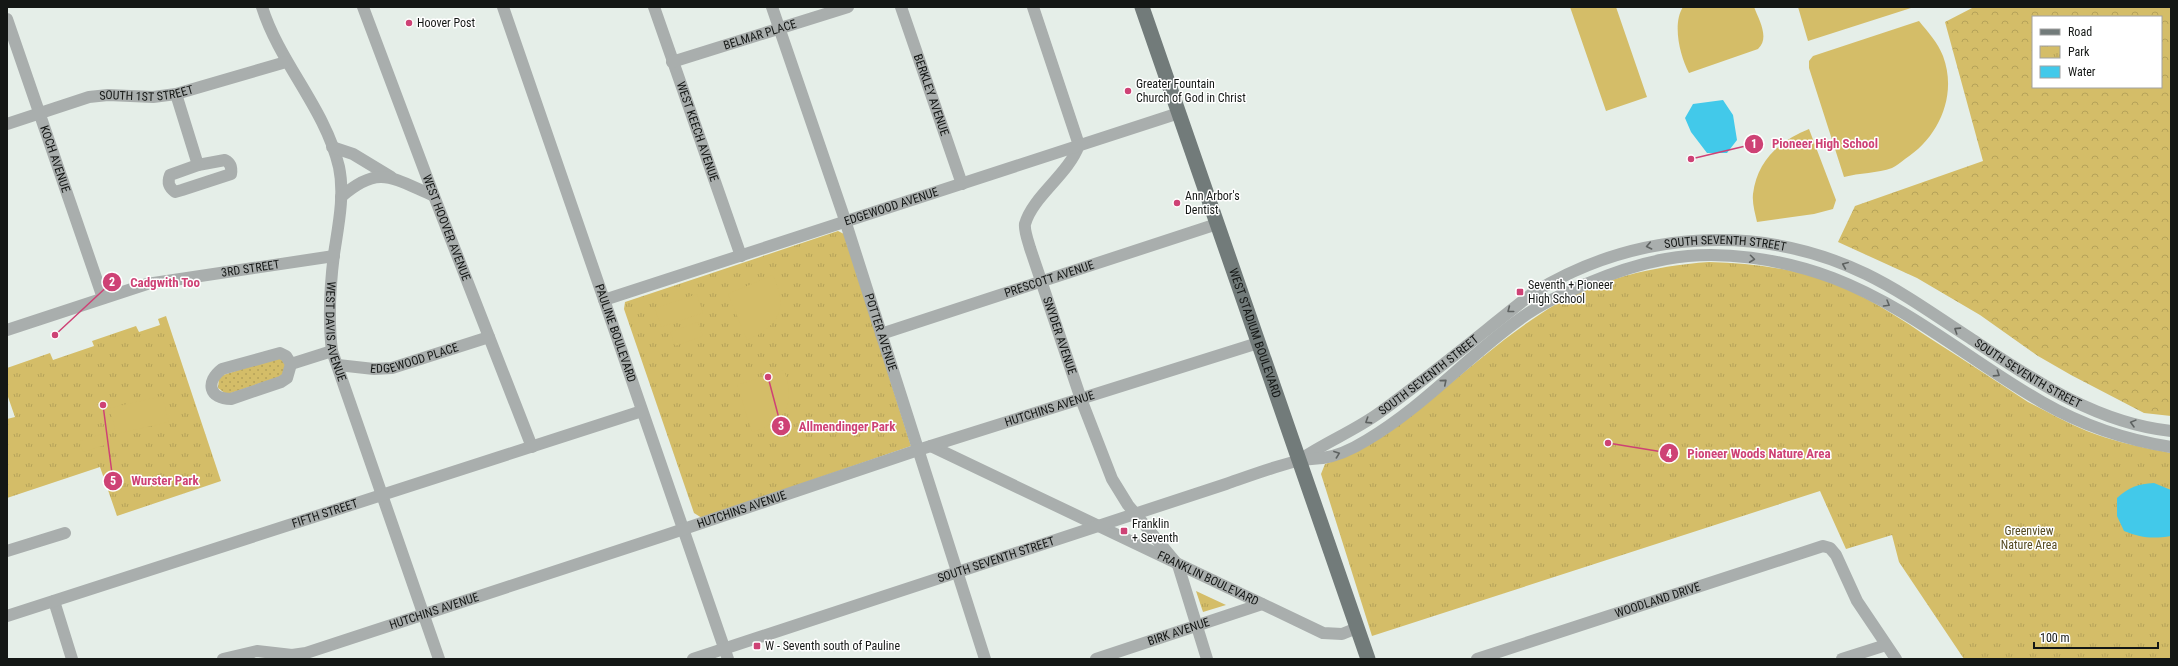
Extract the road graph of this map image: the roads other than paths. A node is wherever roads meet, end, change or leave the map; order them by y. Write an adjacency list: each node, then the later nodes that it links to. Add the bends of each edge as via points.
1 (262, 7): 12 (street, WEST DAVIS AVENUE)
2 (363, 7): 23 (street, WEST HOOVER AVENUE)
3 (503, 7): 31 (street, PAULINE BOULEVARD)
4 (654, 7): 13 (street, WEST KEECH AVENUE)
5 (772, 7): 11 (street, POTTER AVENUE)
6 (848, 7): 11 (street, BELMAR PLACE)
7 (901, 7): 22 (street, BERKLEY AVENUE)
8 (1033, 7): 18 (street)
9 (1142, 7): 16 (main road, WEST STADIUM BOULEVARD)
10 (7, 19): 15 (street, KOCH AVENUE)
11 (779, 29): 13 (street, BELMAR PLACE); 25 (street, POTTER AVENUE)
12 (286, 62): 14 (street, SOUTH 1ST STREET); 19 (street, WEST DAVIS AVENUE, via 321,117)
13 (672, 62): 28 (street, WEST KEECH AVENUE)
14 (176, 94): 15 (street, SOUTH 1ST STREET, via 153,97 89,97); 20 (street)
15 (40, 113): 17 (street, SOUTH 1ST STREET); 30 (street, KOCH AVENUE)
16 (1179, 113): 18 (street, EDGEWOOD AVENUE); 26 (main road, WEST STADIUM BOULEVARD)
17 (7, 124)
18 (1079, 145): 22 (street, EDGEWOOD AVENUE); 29 (street, SNYDER AVENUE, via 1075,157 1035,205 1025,225)
19 (332, 147): 21 (street, via 353,154); 24 (street, WEST DAVIS AVENUE, via 339,167)
20 (198, 166): 20 (street, via 225,160 232,169 231,174 223,178 175,192 170,188 170,176)
21 (391, 177): 23 (street); 24 (street, via 361,181)
22 (962, 184): 25 (street, EDGEWOOD AVENUE)
23 (434, 196): 34 (street, WEST HOOVER AVENUE)
24 (341, 197): 27 (street, WEST DAVIS AVENUE)
25 (845, 222): 28 (street, EDGEWOOD AVENUE); 33 (street, POTTER AVENUE)
26 (1217, 224): 29 (street, PRESCOTT AVENUE); 35 (main road, WEST STADIUM BOULEVARD)
27 (334, 256): 30 (street, 3RD STREET, via 163,280); 36 (street, WEST DAVIS AVENUE, via 329,329)
28 (741, 256): 31 (street, EDGEWOOD AVENUE)
29 (1040, 281): 33 (street, PRESCOTT AVENUE); 39 (street, SNYDER AVENUE)
30 (103, 298): 32 (street, 3RD STREET)
31 (604, 300): 40 (street, PAULINE BOULEVARD)
32 (7, 330)
33 (881, 334): 45 (street, POTTER AVENUE)
34 (489, 337): 38 (street, EDGEWOOD PLACE, via 392,368 369,369); 43 (street, WEST HOOVER AVENUE)
35 (1258, 343): 39 (street, HUTCHINS AVENUE); 46 (main road, WEST STADIUM BOULEVARD)
36 (332, 351): 37 (street); 38 (street, WEST DAVIS AVENUE)
37 (291, 364): 37 (street, via 286,356 280,353 264,356 215,374 212,390 222,399 231,399 281,382 287,378)
38 (338, 365): 47 (street, WEST DAVIS AVENUE)
39 (1081, 400): 42 (street, HUTCHINS AVENUE); 48 (street, SNYDER AVENUE, via 1112,479)
40 (642, 411): 43 (street, FIFTH STREET); 50 (street, PAULINE BOULEVARD)
41 (2171, 431): 46 (street, SOUTH SEVENTH STREET, one-way to 46, via 2120,419 2076,403 2037,382 1894,289 1839,262 1780,246 1713,239 1663,243 1635,249 1555,279 1533,293 1379,413 1348,434 1320,446)
42 (931, 446): 45 (street, HUTCHINS AVENUE); 49 (street, FRANKLIN BOULEVARD)
43 (532, 447): 47 (street, FIFTH STREET)
44 (2171, 447): 46 (street, SOUTH SEVENTH STREET, one-way to 44, via 1326,458 1365,441 1432,392 1520,319 1544,304 1617,272 1668,258 1700,256 1749,258 1781,263 1834,278 1902,313 2044,403 2090,425 2140,442)
45 (918, 450): 50 (street, HUTCHINS AVENUE); 54 (street, POTTER AVENUE)
46 (1299, 461): 48 (street, SOUTH SEVENTH STREET); 60 (main road, WEST STADIUM BOULEVARD)
47 (384, 495): 55 (street, FIFTH STREET); 57 (street, WEST DAVIS AVENUE)
48 (1136, 514): 49 (street, SOUTH SEVENTH STREET); 53 (street, SNYDER AVENUE)
49 (1095, 526): 53 (street, FRANKLIN BOULEVARD); 54 (street, SOUTH SEVENTH STREET)
50 (683, 530): 57 (street, HUTCHINS AVENUE); 62 (street, PAULINE BOULEVARD)
51 (65, 534): 52 (street)
52 (7, 552)
53 (1178, 565): 56 (street, FRANKLIN BOULEVARD); 59 (street, SNYDER AVENUE)
54 (957, 573): 62 (street, SOUTH SEVENTH STREET); 67 (street, POTTER AVENUE)
55 (54, 601): 58 (street, FIFTH STREET); 63 (street)
56 (1262, 604): 59 (street, BIRK AVENUE); 60 (street, FRANKLIN BOULEVARD, via 1323,633 1342,634)
57 (424, 614): 64 (street, HUTCHINS AVENUE, via 306,653 292,655 257,651); 65 (street, WEST DAVIS AVENUE)
58 (7, 616)
59 (1197, 627): 68 (street, BIRK AVENUE); 69 (street, SNYDER AVENUE)
60 (1357, 628): 70 (main road, WEST STADIUM BOULEVARD)
61 (1886, 645): 71 (street, WOODLAND DRIVE, via 1858,600 1836,555 1830,548 1823,546); 72 (street); 73 (street)
62 (726, 654): 66 (street, SOUTH SEVENTH STREET)
63 (72, 659)
64 (223, 659)
65 (439, 659)
66 (693, 659)
67 (985, 659)
68 (1096, 659)
69 (1207, 659)
70 (1368, 659)
71 (1477, 659)
72 (1842, 659)
73 (1896, 659)

